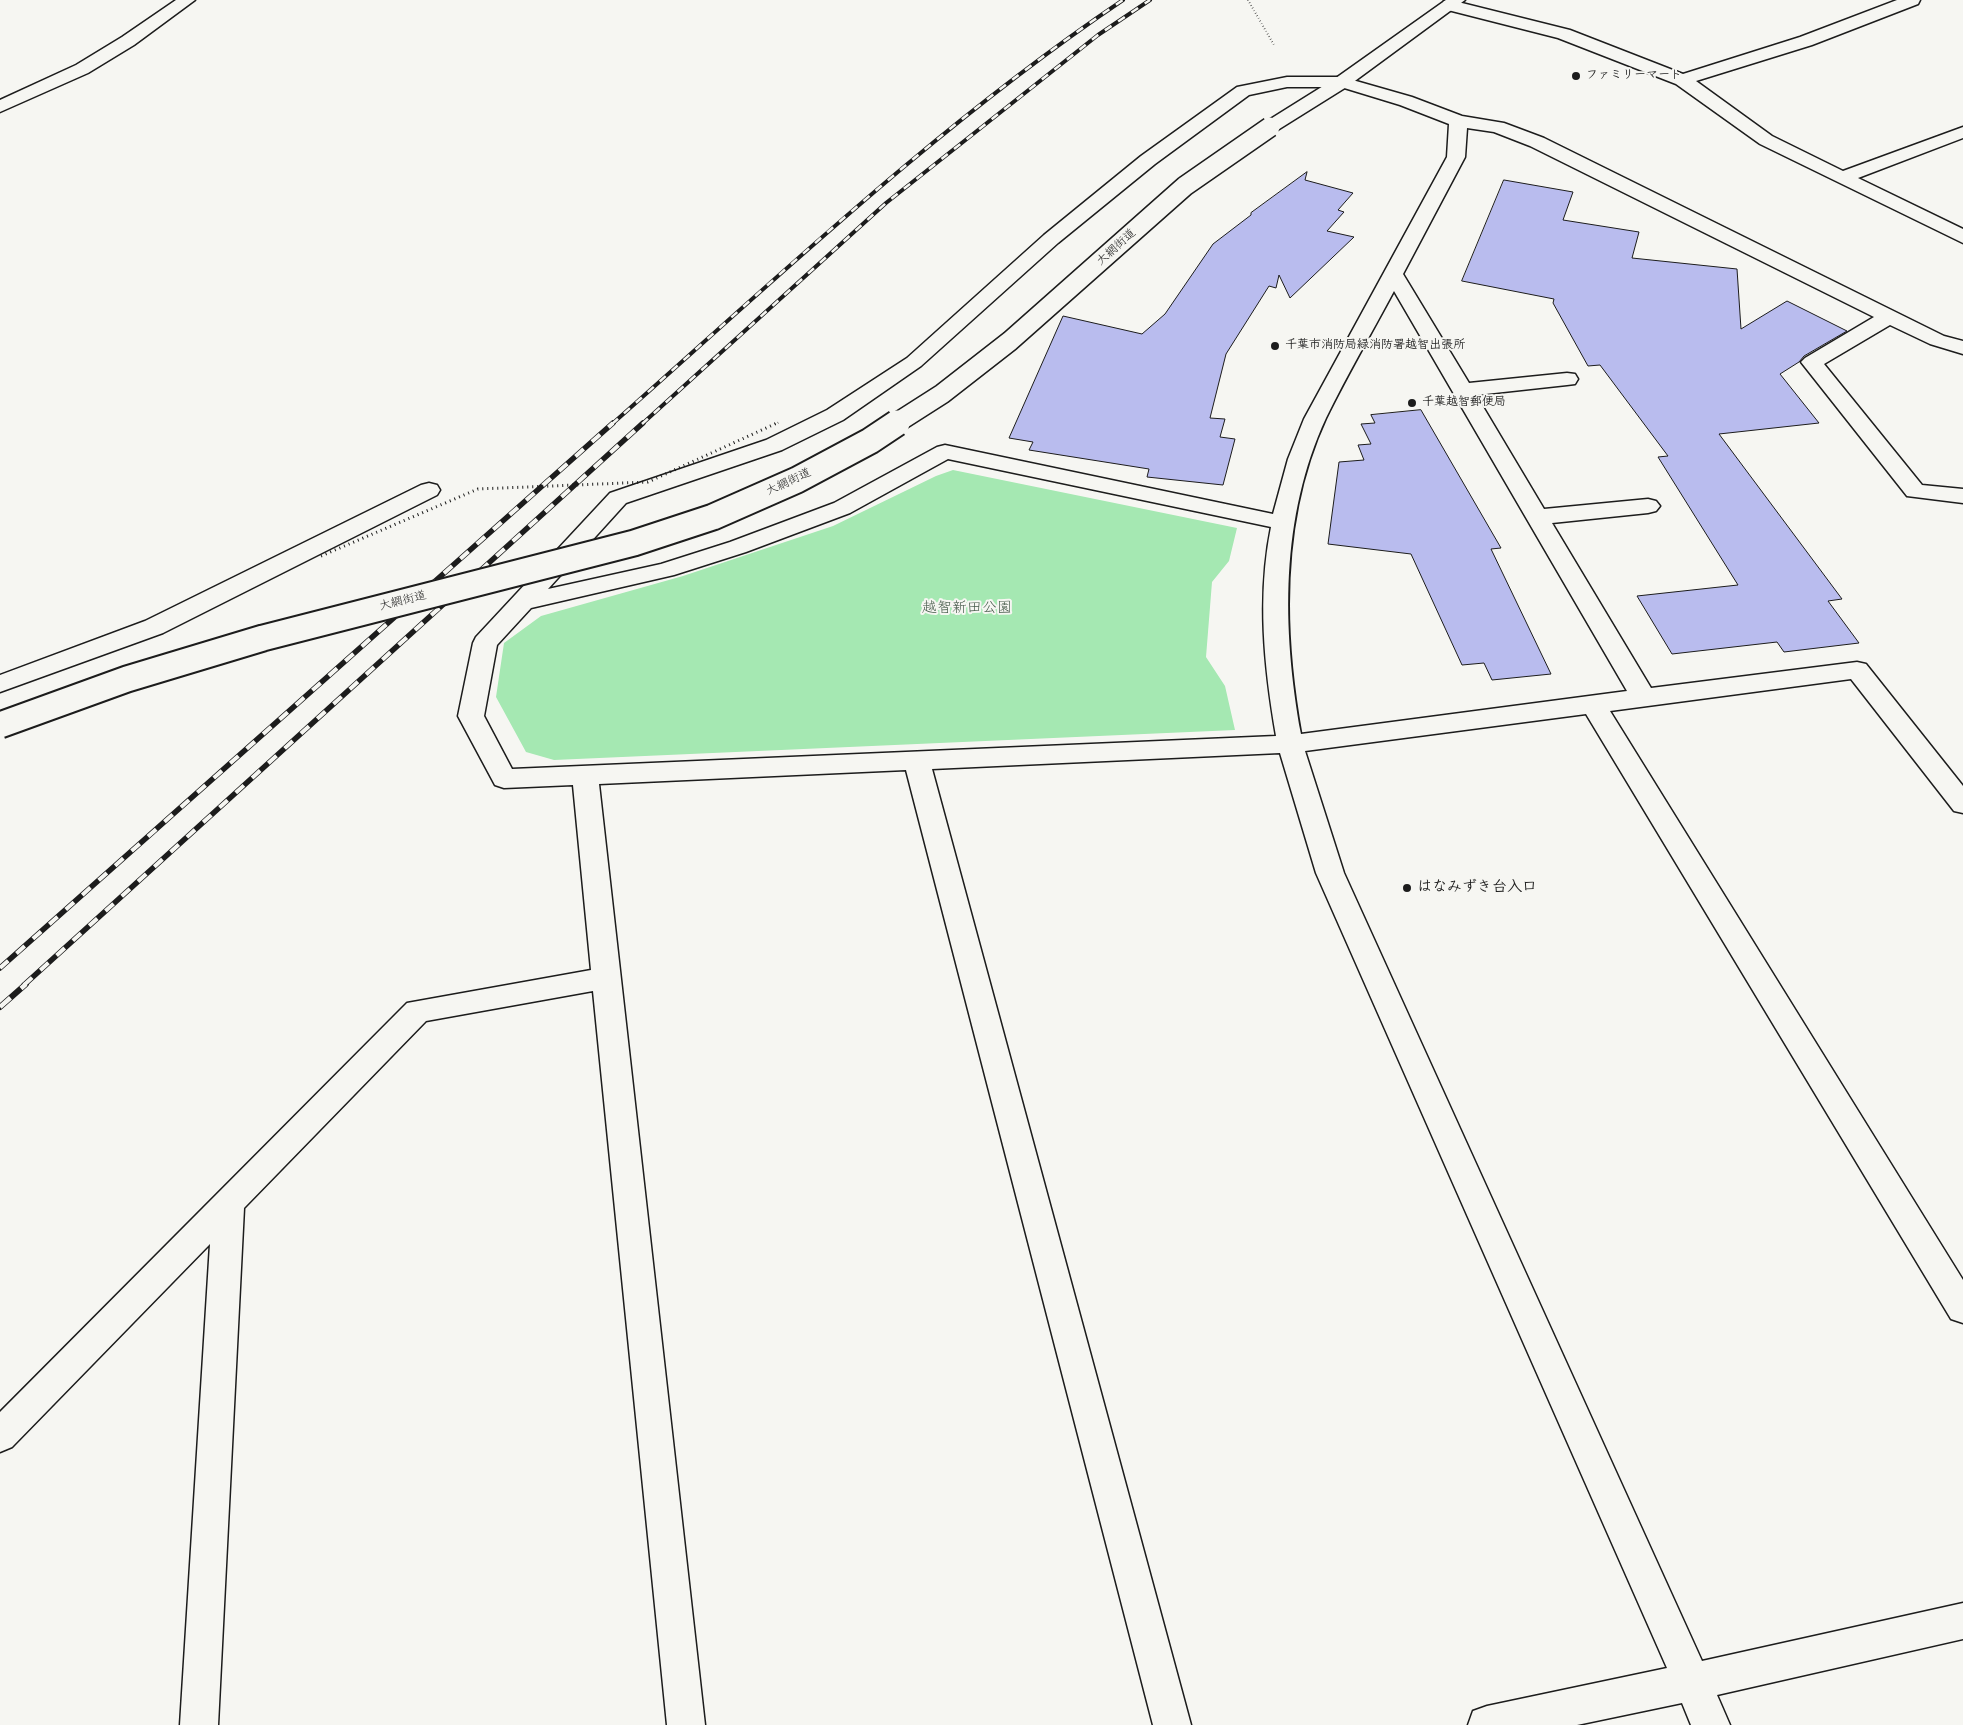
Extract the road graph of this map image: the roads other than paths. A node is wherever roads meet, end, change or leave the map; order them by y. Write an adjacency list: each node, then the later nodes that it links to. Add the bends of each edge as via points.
1 (187, 0): 6 (street, via 128,42 82,69)
2 (1912, 0): 4 (street, via 1806,41)
3 (1454, 2): 4 (street, via 1564,34); 5 (street, 大網街道)
4 (1682, 80): 9 (street, via 1766,140)
5 (1342, 82): 7 (street); 21 (street, via 1287,82 1243,91 1148,160 1051,239 914,362 836,415 774,445 618,498); 25 (street, 大網街道, bridge, via 1186,186 1010,342 942,394 870,441 797,480 713,517 634,543 263,638 127,679)
6 (0, 107)
7 (1458, 121): 11 (street, via 1456,157); 12 (street, via 1498,127 1537,142)
8 (1963, 132): 9 (street)
9 (1843, 177): 10 (street)
10 (1963, 237)
11 (1393, 273): 15 (street); 20 (street, via 1307,436)
12 (1889, 317): 13 (street, via 1937,340); 17 (street, via 1812,362 1915,491)
13 (1963, 348)
14 (1567, 379): 15 (street)
15 (1462, 390): 19 (street)
16 (429, 490): 22 (street, via 154,627)
17 (1963, 496)
18 (1648, 506): 19 (street)
19 (1538, 518): 23 (street)
20 (1283, 523): 21 (street, via 945,452 842,508 738,547 666,570); 26 (street, via 1274,585 1276,656)
21 (523, 602): 28 (street, via 485,643 472,716 504,779)
22 (0, 684)
23 (1644, 698): 24 (street); 29 (street, via 1856,670)
24 (1592, 704): 26 (street); 32 (street)
25 (0, 725)
26 (1290, 744): 27 (street); 35 (street, via 1330,873)
27 (916, 760): 28 (street); 38 (street)
28 (585, 775): 30 (street)
29 (1963, 804)
30 (607, 978): 31 (street, via 417,1011); 37 (street)
31 (228, 1204): 33 (street); 36 (street)
32 (1963, 1309)
33 (0, 1436)
34 (1963, 1620): 35 (street)
35 (1691, 1682): 39 (street); 40 (street)
36 (199, 1725)
37 (686, 1725)
38 (1172, 1725)
39 (1487, 1725)
40 (1711, 1725)

